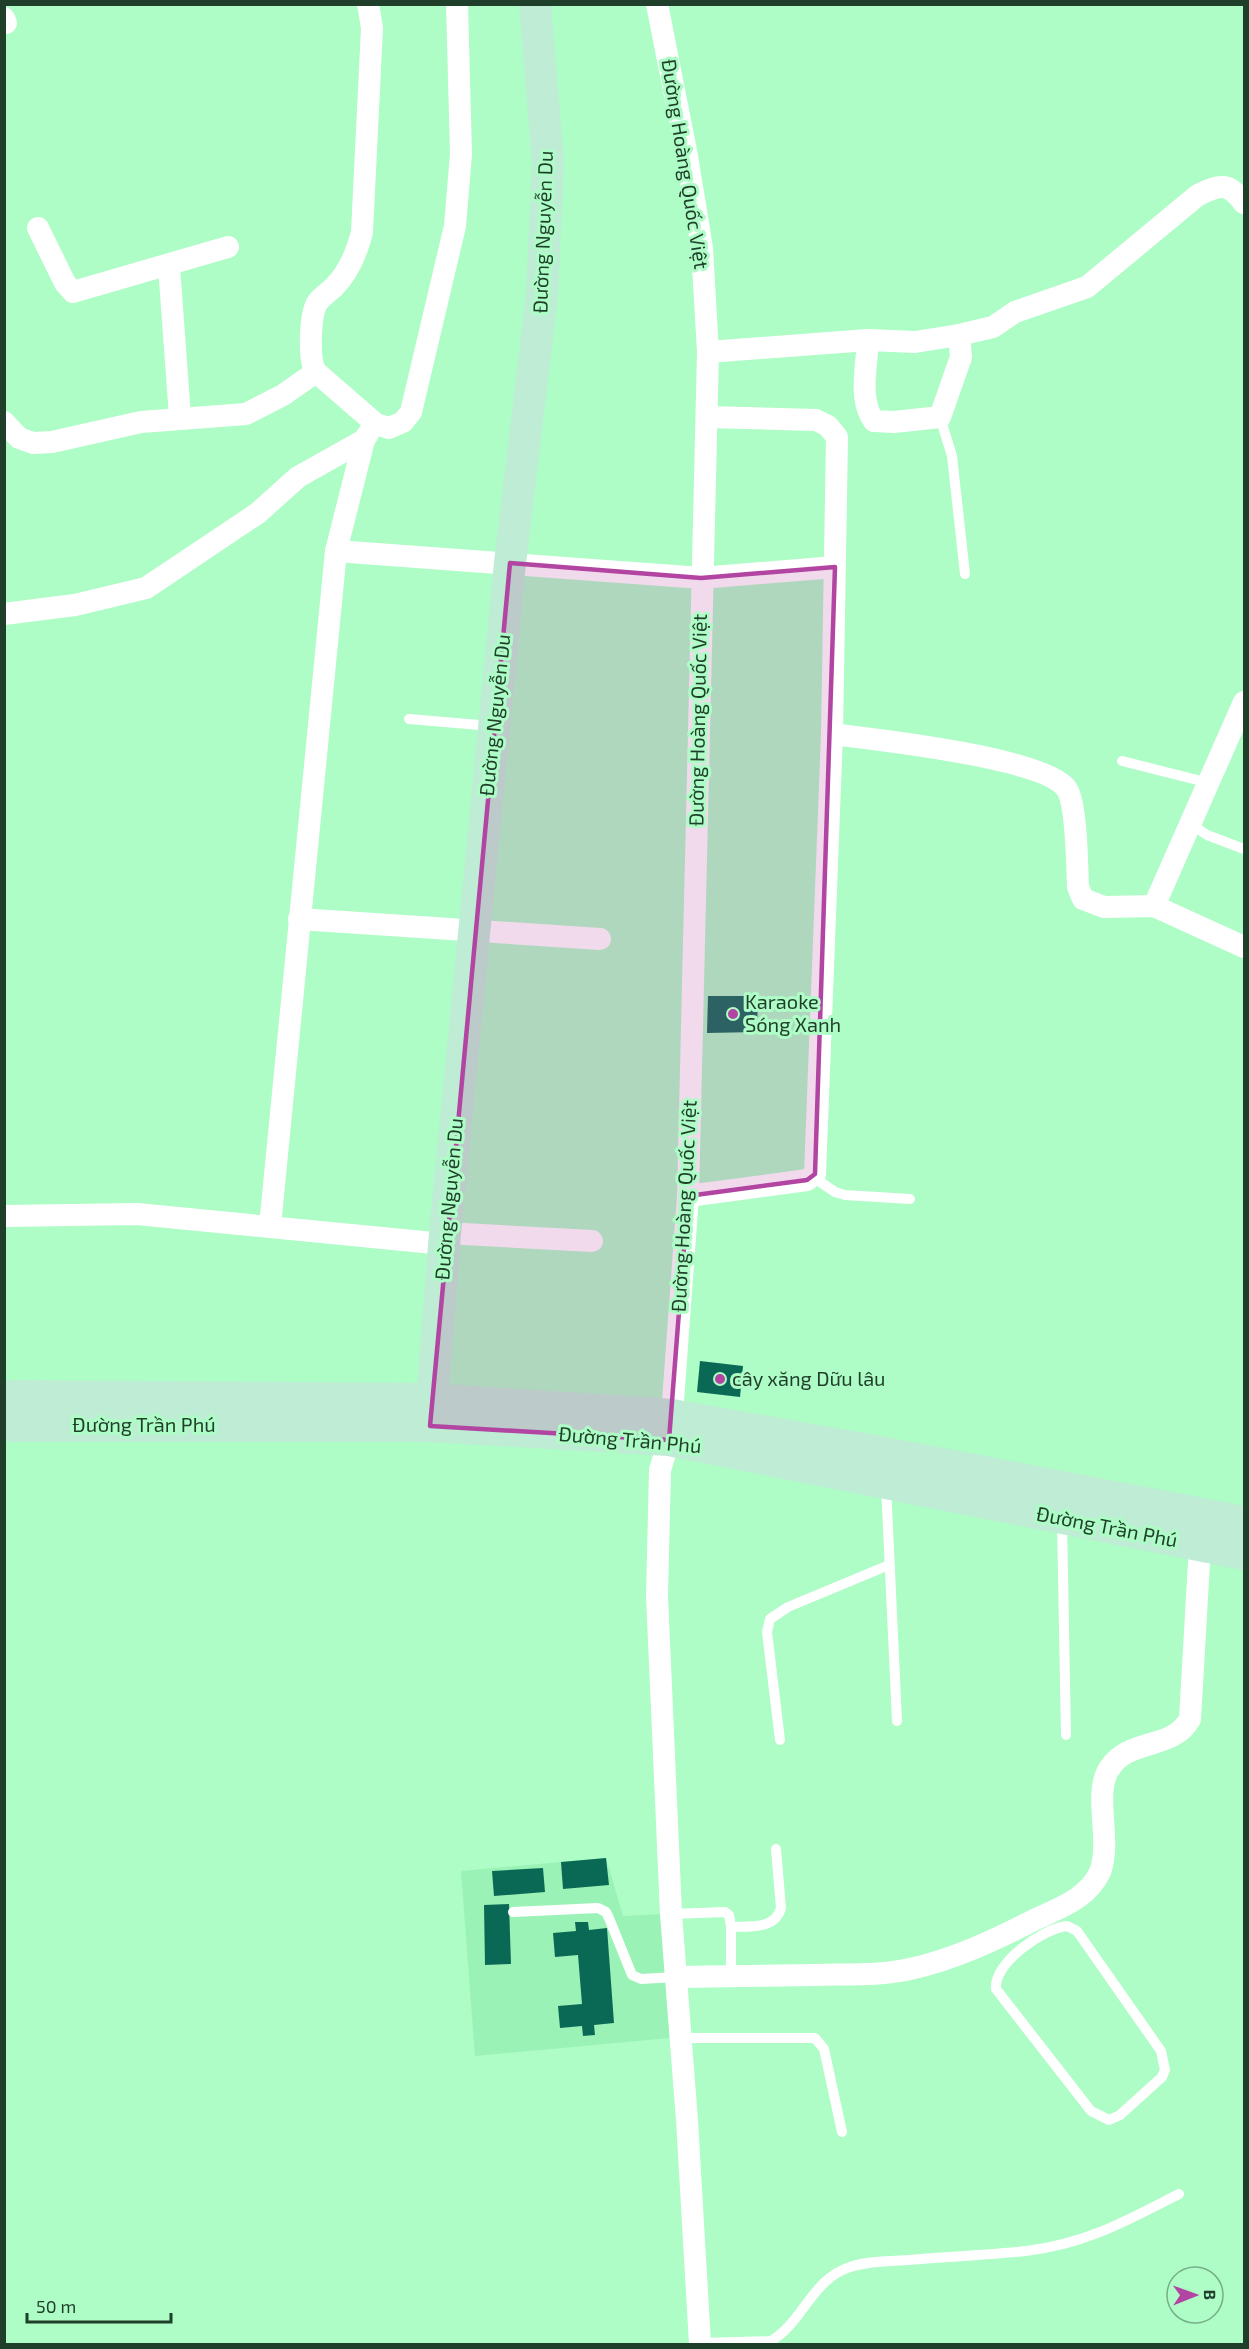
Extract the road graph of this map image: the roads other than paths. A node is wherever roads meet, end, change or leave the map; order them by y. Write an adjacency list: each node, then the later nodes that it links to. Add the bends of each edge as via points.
1 (368, 4): 12 (street, via 372,28 362,232 357,252 337,284 317,303 310,344 311,365)
2 (457, 4): 17 (street, via 461,154 455,226 411,412 403,422)
3 (535, 4): 19 (main road, Đường Nguyễn Du, via 548,162 543,284)
4 (657, 4): 11 (street, Đường Hoàng Quốc Việt, via 702,248)
5 (1245, 203): 9 (street, via 1227,186 1198,195 1087,287 1015,312 993,327)
6 (38, 228): 8 (street, via 65,283 74,292)
7 (228, 247): 8 (street)
8 (169, 266): 13 (street)
9 (959, 335): 10 (street, via 915,342); 15 (street, via 961,357)
10 (868, 340): 11 (street); 15 (street, via 865,400 874,421)
11 (708, 352): 14 (street, Đường Hoàng Quốc Việt)
12 (316, 372): 13 (street, via 246,414); 17 (street)
13 (180, 417): 16 (street, via 33,443 19,438)
14 (707, 417): 20 (street, via 816,420 828,426 838,445); 22 (street, Đường Hoàng Quốc Việt)
15 (940, 417): 21 (lane, via 952,456)
16 (4, 422)
17 (370, 432): 18 (street); 23 (street, via 298,477 258,513 146,588 75,605)
18 (336, 551): 19 (street); 33 (street)
19 (510, 563): 22 (street); 26 (main road, Đường Nguyễn Du)
20 (836, 567): 22 (street); 27 (street)
21 (965, 574)
22 (701, 578): 38 (street, Đường Hoàng Quốc Việt)
23 (4, 614)
24 (1245, 702): 29 (street)
25 (410, 719): 26 (lane)
26 (494, 727): 34 (main road, Đường Nguyễn Du)
27 (832, 734): 32 (street, via 945,749 1047,774 1067,789 1072,805 1078,887 1083,899 1104,907); 37 (street)
28 (1122, 761): 29 (lane)
29 (1209, 783): 30 (street)
30 (1191, 824): 31 (lane, via 1207,835); 32 (street)
31 (1245, 849)
32 (1154, 906): 36 (street)
33 (299, 918): 34 (street); 41 (street)
34 (475, 930): 35 (street); 42 (main road, Đường Nguyễn Du)
35 (600, 939)
36 (1245, 947)
37 (813, 1177): 38 (street); 39 (lane, via 845,1195)
38 (688, 1196): 47 (street, Đường Hoàng Quốc Việt)
39 (910, 1199)
40 (4, 1216): 41 (street, via 137,1214)
41 (270, 1226): 42 (street)
42 (444, 1239): 43 (street); 45 (main road, Đường Nguyễn Du)
43 (592, 1241)
44 (4, 1396): 45 (main road, Đường Trần Phú)
45 (431, 1413): 46 (main road, Đường Trần Phú); 47 (main road, Đường Trần Phú)
46 (4, 1426)
47 (671, 1428): 48 (main road, Đường Trần Phú); 50 (main road, Đường Trần Phú, via 890,1454); 59 (street, Đường Hoàng Quốc Việt, via 660,1470 657,1596)
48 (886, 1482): 49 (main road, Đường Trần Phú); 53 (lane)
49 (1062, 1518): 51 (main road, Đường Trần Phú); 55 (lane)
50 (1245, 1522)
51 (1200, 1545): 52 (main road, Đường Trần Phú); 61 (street, via 1190,1719 1184,1730 1172,1738 1130,1748 1108,1770 1104,1787 1105,1844 1100,1871 1087,1890 1077,1900)
52 (1245, 1554)
53 (889, 1565): 54 (lane); 56 (lane, via 788,1607 770,1619 767,1632)
54 (897, 1721)
55 (1066, 1735)
56 (780, 1740)
57 (776, 1848): 60 (lane, via 782,1908 779,1915 763,1925)
58 (513, 1912): 64 (lane, via 598,1908 609,1918 632,1975)
59 (670, 1914): 60 (lane, via 725,1912); 64 (street, Đường Hoàng Quốc Việt)
60 (731, 1927): 63 (lane)
61 (992, 1940): 62 (lane); 63 (street, via 902,1970)
62 (1007, 1960): 62 (lane, via 1053,1929 1074,1928 1161,2051 1165,2070 1162,2077 1116,2118 1105,2119 1091,2111 996,1989 996,1977)
63 (731, 1976): 64 (street)
64 (675, 1977): 65 (street, Đường Hoàng Quốc Việt)
65 (680, 2038): 66 (lane, via 815,2038 824,2049); 68 (street, Đường Hoàng Quốc Việt)
66 (842, 2132)
67 (1179, 2194): 68 (lane, via 1097,2235 1066,2244 849,2267 830,2277 771,2341)
68 (700, 2344)

